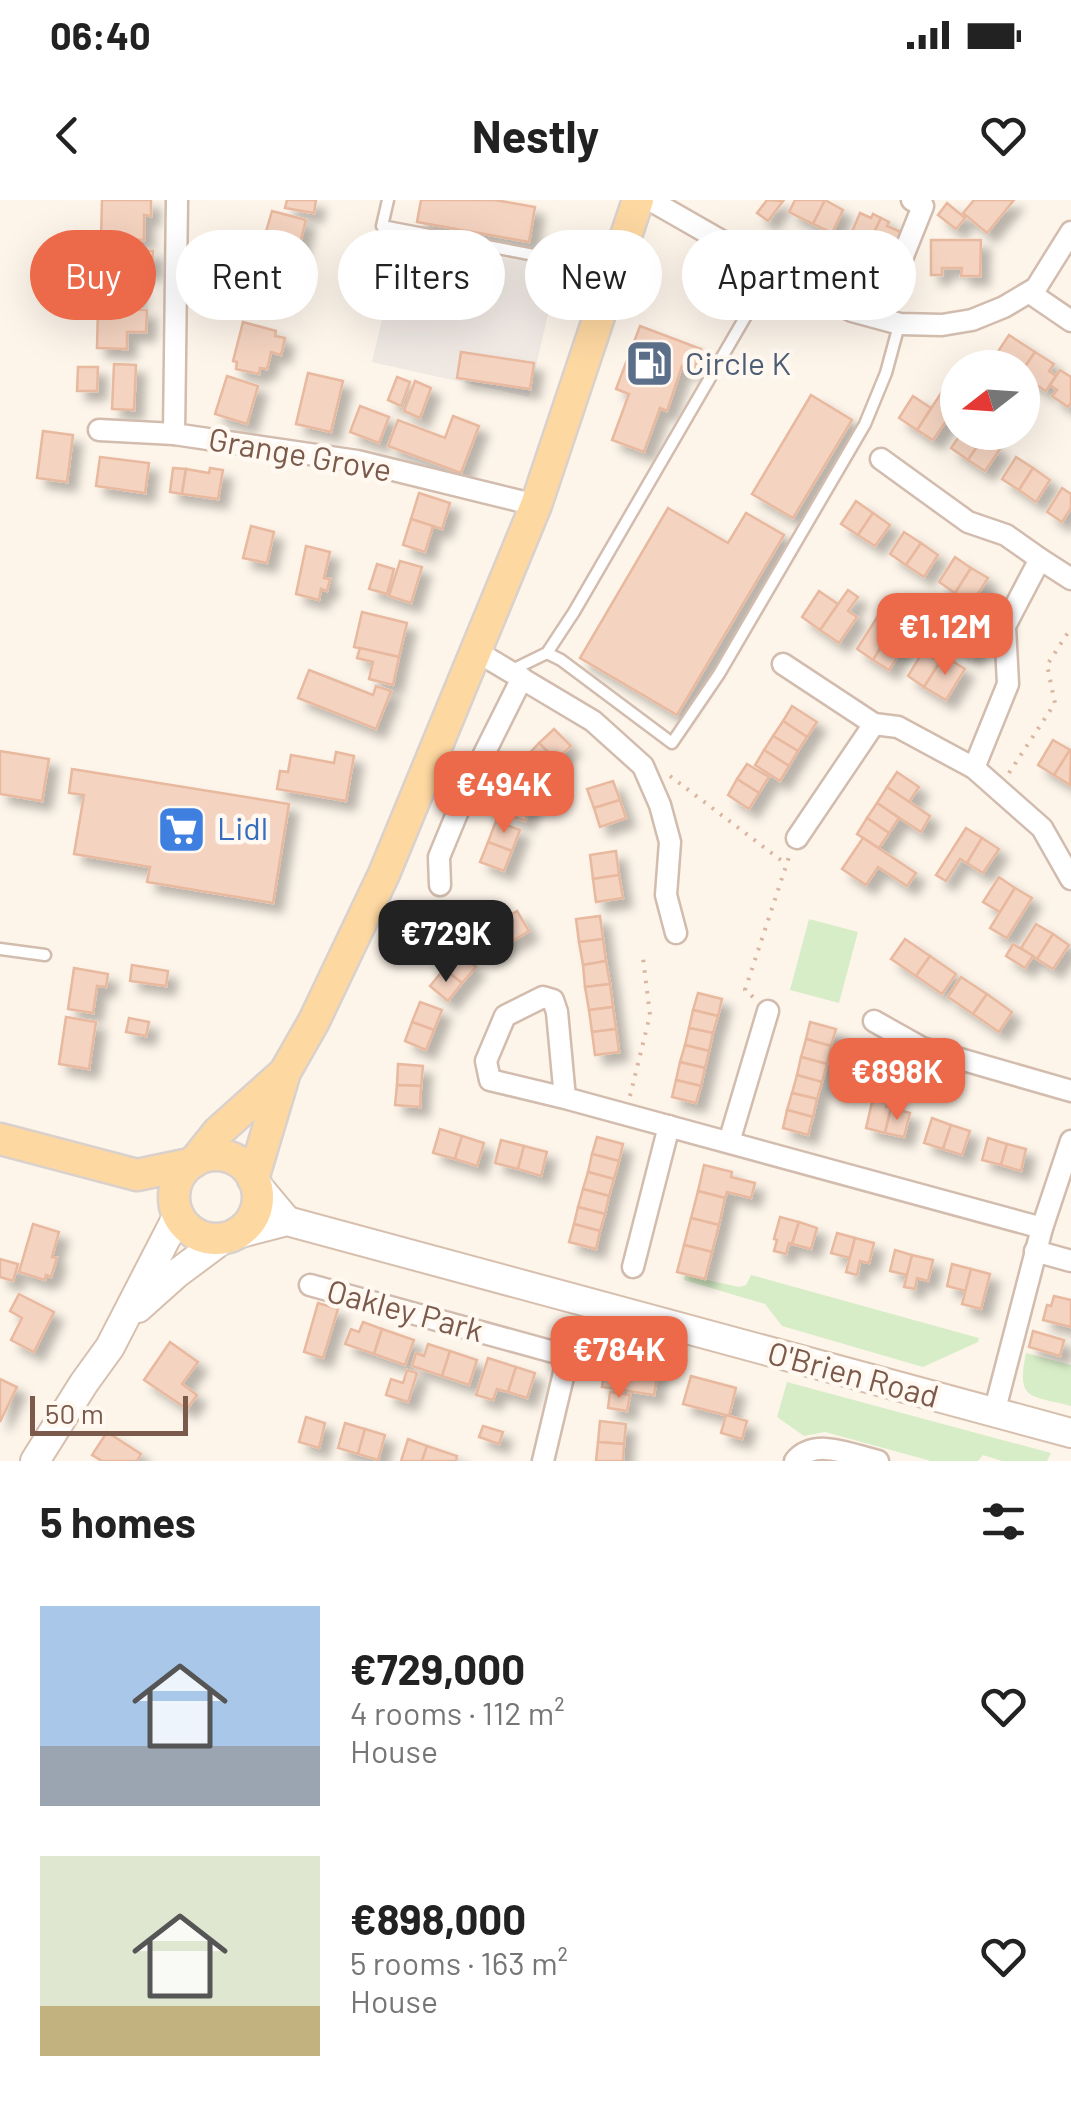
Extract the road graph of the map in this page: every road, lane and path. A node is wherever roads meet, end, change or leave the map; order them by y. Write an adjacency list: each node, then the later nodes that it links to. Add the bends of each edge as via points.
1 (178, 200): 18 (street, Grange Grove)
2 (388, 200): 10 (lane, via 382,226)
3 (638, 200): 6 (main road)
4 (650, 200): 7 (street)
5 (912, 200): 8 (street, via 923,206)
6 (628, 230)
7 (702, 230)
8 (913, 230)
9 (1071, 232): 11 (street)
10 (525, 254)
11 (1030, 293): 15 (street); 16 (street, via 972,320)
12 (598, 320): 20 (main road)
13 (744, 320): 25 (lane)
14 (885, 320): 16 (street)
15 (1071, 321)
16 (900, 324): 25 (lane, via 865,424 672,743)
17 (99, 430): 18 (street)
18 (174, 434): 20 (street, Grange Grove, via 357,461)
19 (881, 458): 21 (street, via 968,522 1006,535)
20 (536, 505): 24 (main road)
21 (1040, 558): 22 (street); 30 (street, via 1005,626 1008,684)
22 (1071, 580)
23 (1071, 628): 31 (path, via 1047,665 1054,702)
24 (474, 650): 27 (street); 42 (main road, via 384,874)
25 (547, 653): 27 (lane)
26 (783, 664): 28 (street)
27 (516, 675): 29 (street, via 592,721); 35 (street, via 438,858)
28 (874, 724): 30 (street, via 898,727); 32 (street)
29 (643, 766): 33 (path, via 665,772); 36 (street, via 670,842 666,895)
30 (974, 768): 31 (street)
31 (998, 790): 34 (street, via 1042,828)
32 (797, 838): 33 (path)
33 (786, 864): 40 (path, via 745,990)
34 (1071, 879)
35 (440, 885)
36 (676, 932)
37 (0, 949): 38 (lane)
38 (45, 956)
39 (643, 958): 45 (path, via 650,1014)
40 (768, 1011): 48 (street)
41 (874, 1021): 43 (street, via 922,1048)
42 (285, 1072): 50 (main road); 52 (main road)
43 (1071, 1091)
44 (565, 1098): 44 (street, via 557,1012 553,1000 543,997 505,1016 486,1061 490,1080); 45 (street)
45 (626, 1114): 46 (street)
46 (669, 1126): 48 (street); 59 (street)
47 (0, 1139): 51 (main road)
48 (729, 1142): 55 (street)
49 (1071, 1142): 55 (street)
50 (192, 1163): 51 (main road); 52 (main road, via 226,1156); 53 (main road, via 176,1185)
51 (137, 1175): 53 (main road)
52 (255, 1182): 54 (street); 56 (main road, via 255,1212)
53 (177, 1212): 56 (main road, via 195,1234); 61 (street)
54 (287, 1221): 56 (street, O'Brien Road); 62 (street, O'Brien Road)
55 (1042, 1228): 57 (street)
56 (230, 1236): 61 (street)
57 (1036, 1252): 58 (street); 62 (street)
58 (1071, 1262)
59 (633, 1266)
60 (310, 1285): 65 (street, Oakley Park, via 568,1356)
61 (126, 1319): 64 (street)
62 (994, 1413): 63 (street, O'Brien Road)
63 (1071, 1432)
64 (34, 1461)
65 (543, 1461)
66 (794, 1461): 67 (street, via 820,1447)
67 (878, 1461)

